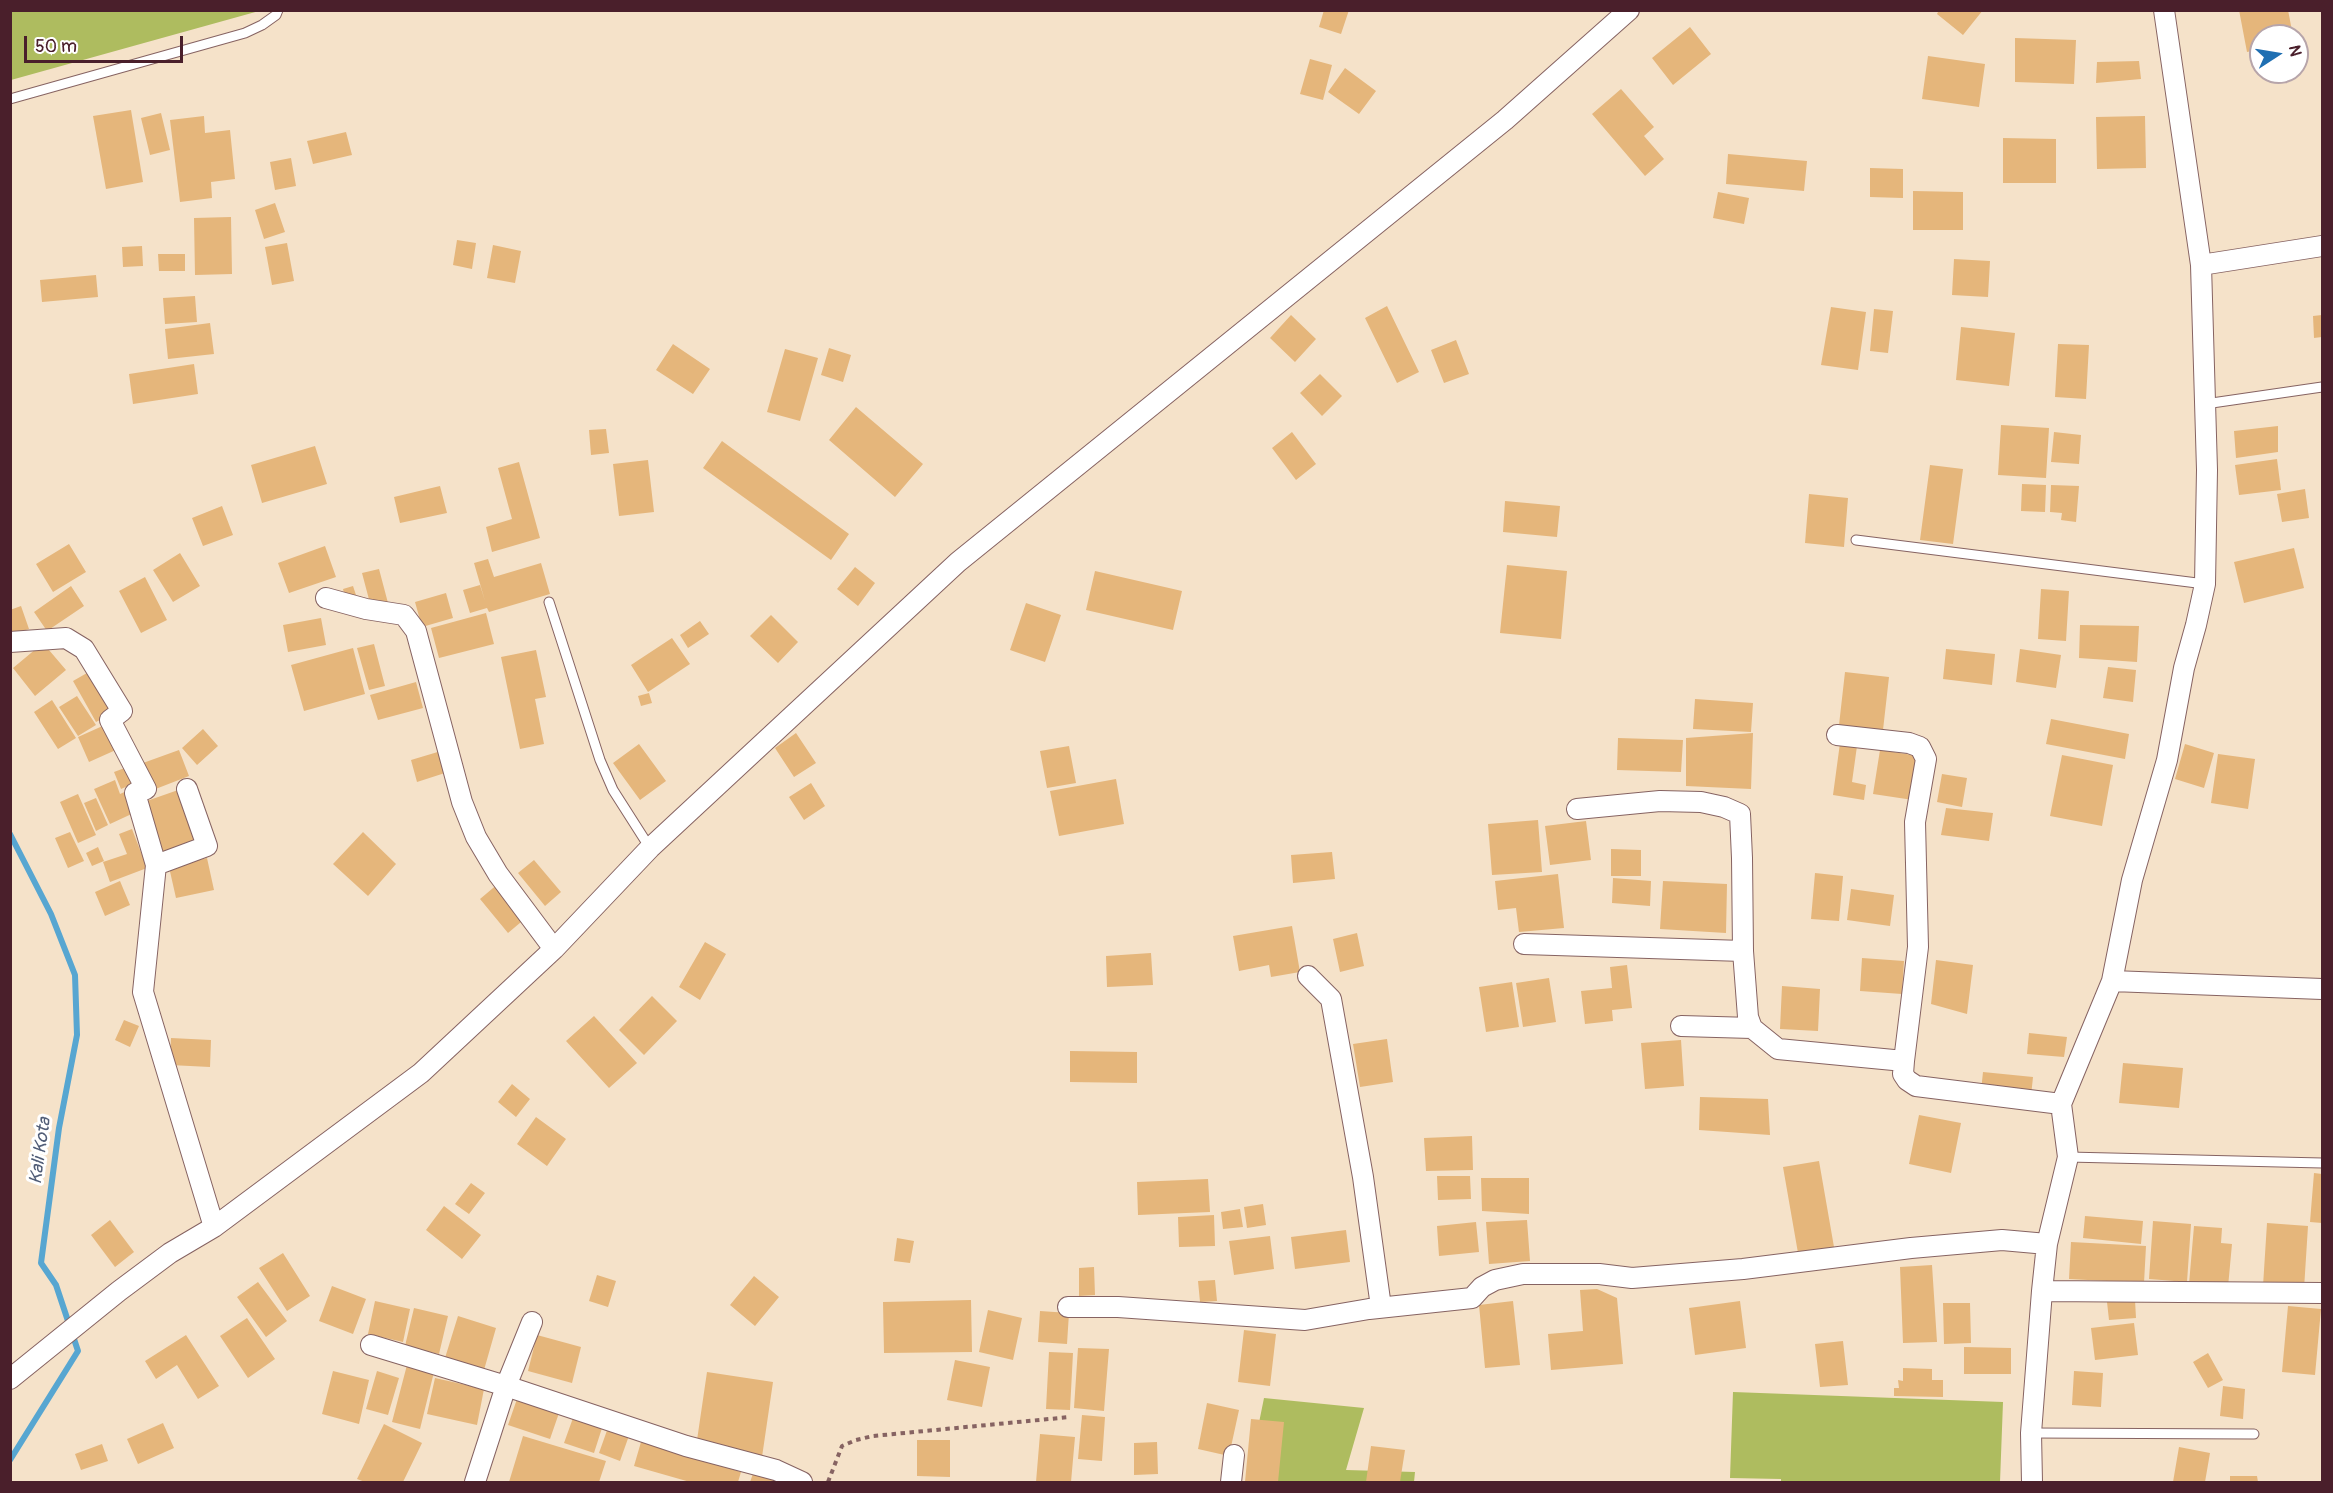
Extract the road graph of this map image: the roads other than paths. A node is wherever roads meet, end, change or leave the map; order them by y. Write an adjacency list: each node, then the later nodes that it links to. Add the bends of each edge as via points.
1 (278, 10): 4 (lane, via 262,25 245,33)
2 (1629, 10): 17 (street, via 1505,120 958,562)
3 (2164, 10): 6 (street)
4 (10, 99)
5 (2322, 246): 6 (street)
6 (2201, 265): 8 (street)
7 (2322, 387): 8 (lane)
8 (2205, 404): 10 (street)
9 (1856, 540): 10 (lane)
10 (2205, 584): 23 (street, via 2184,668 2168,760 2132,880)
11 (326, 598): 20 (street, via 404,615 416,632 462,802 476,837 498,874)
12 (549, 602): 17 (lane, via 600,760 613,790)
13 (10, 642): 18 (street, via 66,638 84,649 122,711 110,720 146,789 135,793)
14 (1837, 735): 27 (street, via 1909,743 1920,747 1926,759 1916,822 1918,947)
15 (187, 789): 18 (street, via 207,846)
16 (1577, 809): 21 (street, via 1660,801 1701,802 1740,814)
17 (650, 848): 20 (street)
18 (156, 865): 31 (street, via 143,992)
19 (1524, 944): 21 (street)
20 (554, 949): 31 (street, via 421,1073)
21 (1743, 951): 26 (street)
22 (1308, 976): 36 (street, via 1331,999 1363,1177)
23 (2112, 981): 24 (street); 28 (street)
24 (2322, 989)
25 (1681, 1026): 26 (street)
26 (1752, 1028): 27 (street, via 1778,1049)
27 (1904, 1061): 28 (street, via 1904,1074 1916,1086)
28 (2061, 1104): 29 (street)
29 (2068, 1157): 30 (lane); 32 (street)
30 (2322, 1163)
31 (214, 1227): 39 (street, via 170,1253)
32 (2047, 1244): 33 (street); 36 (street, via 2002,1240 1632,1278 1523,1274 1495,1280 1472,1298)
33 (2042, 1291): 34 (street); 41 (street)
34 (2322, 1293)
35 (1068, 1307): 36 (street, via 1305,1320)
36 (1381, 1307)
37 (532, 1322): 40 (street)
38 (371, 1345): 40 (street)
39 (10, 1379)
40 (506, 1386): 44 (street); 45 (street, via 686,1446 776,1470)
41 (2031, 1433): 42 (lane); 47 (street)
42 (2254, 1434)
43 (1234, 1455): 46 (street)
44 (475, 1482)
45 (802, 1482)
46 (1231, 1482)
47 (2032, 1482)

